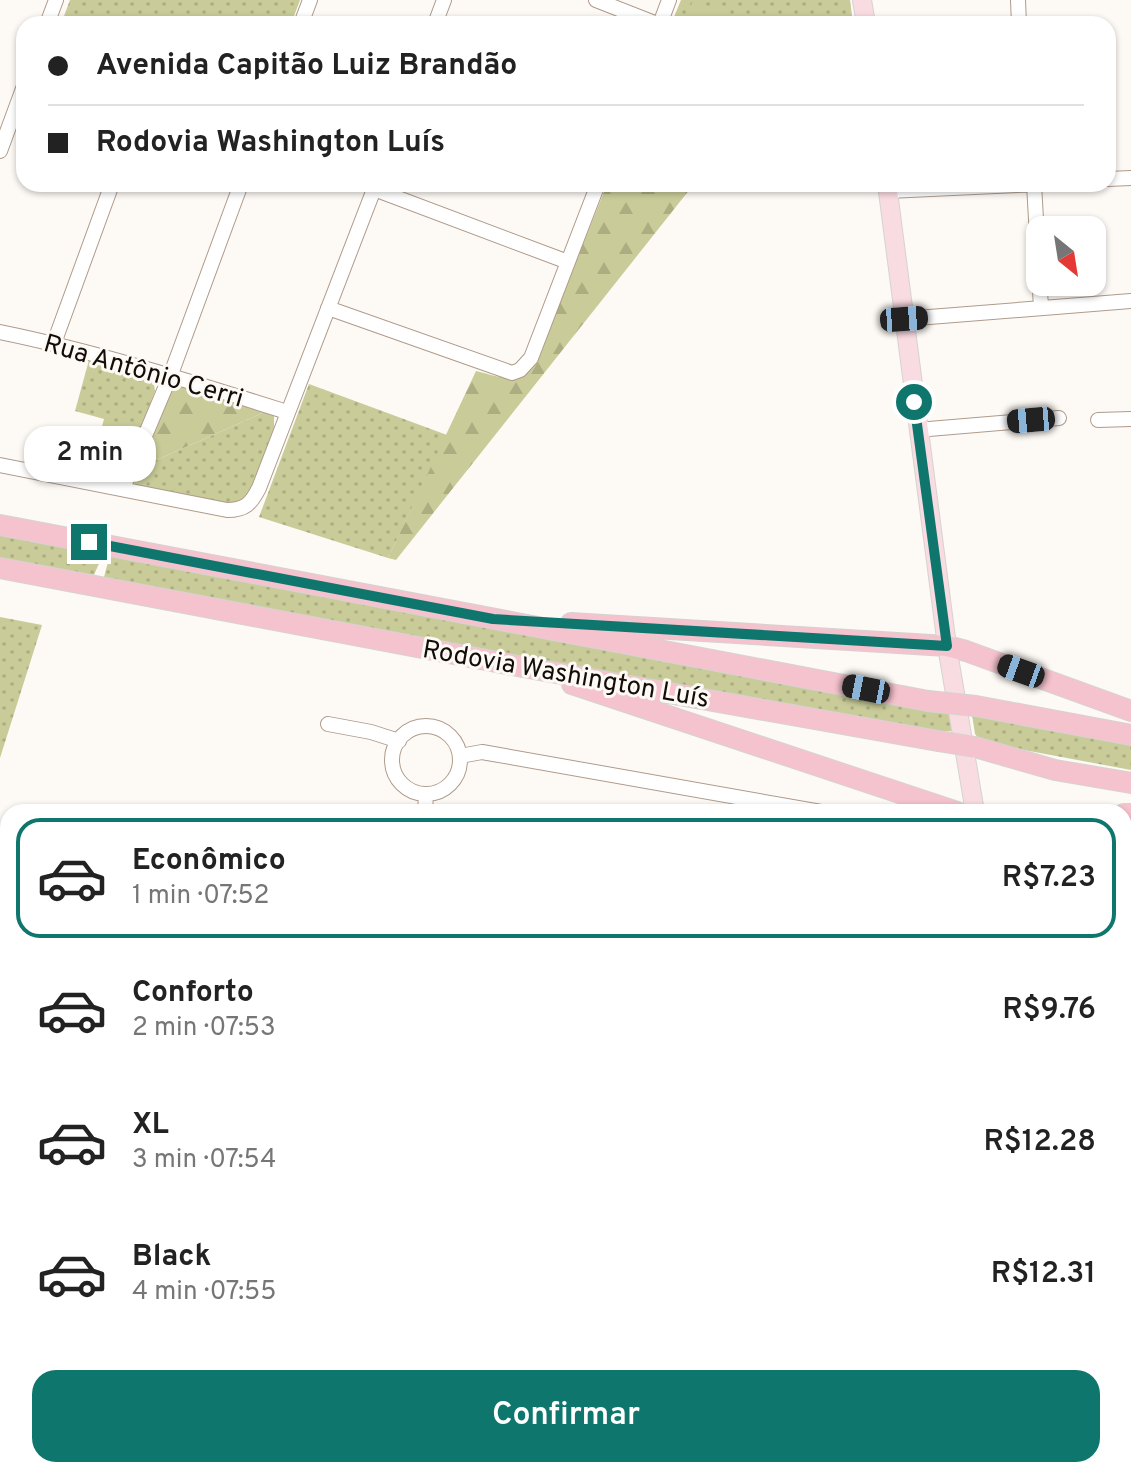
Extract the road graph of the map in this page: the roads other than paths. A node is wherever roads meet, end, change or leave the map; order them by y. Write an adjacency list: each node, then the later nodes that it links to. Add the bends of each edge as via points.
1 (596, 0): 2 (street)
2 (638, 16)
3 (16, 108): 4 (street)
4 (0, 151)
5 (109, 192): 18 (street)
6 (238, 192): 19 (street)
7 (373, 192): 14 (street)
8 (390, 192): 12 (street)
9 (595, 192): 12 (street)
10 (888, 192): 16 (main road)
11 (1035, 192): 15 (street)
12 (568, 262): 14 (street, via 531,358 512,373)
13 (1131, 301): 15 (street)
14 (328, 308): 20 (street)
15 (1041, 308): 16 (street)
16 (904, 319): 24 (main road)
17 (0, 332): 18 (street, Rua Antônio Cerri)
18 (54, 343): 19 (street, Rua Antônio Cerri)
19 (171, 374): 20 (street, Rua Antônio Cerri); 26 (street)
20 (287, 412): 26 (street, via 253,500 245,508 227,510)
21 (1059, 418): 24 (street)
22 (1131, 419): 23 (street)
23 (1098, 420)
24 (917, 430): 30 (main road)
25 (0, 465): 26 (street)
26 (123, 488)
27 (0, 525): 29 (highway, Rodovia Washington Luís)
28 (0, 568): 31 (highway, Rodovia Washington Luís)
29 (493, 619): 30 (highway); 34 (highway, Rodovia Washington Luís, bridge)
30 (947, 646): 32 (highway); 42 (main road)
31 (523, 667): 37 (highway, Rodovia Washington Luís, bridge, via 975,747 1055,770); 41 (highway)
32 (1131, 711)
33 (328, 724): 35 (street)
34 (1131, 735)
35 (399, 741): 36 (street, via 411,730 435,727 454,741); 38 (street, via 394,772 403,785)
36 (460, 756): 38 (street, via 458,772 448,785); 40 (street, via 482,752)
37 (1131, 783)
38 (426, 794): 39 (street)
39 (425, 804)
40 (776, 804)
41 (932, 804)
42 (974, 804)

